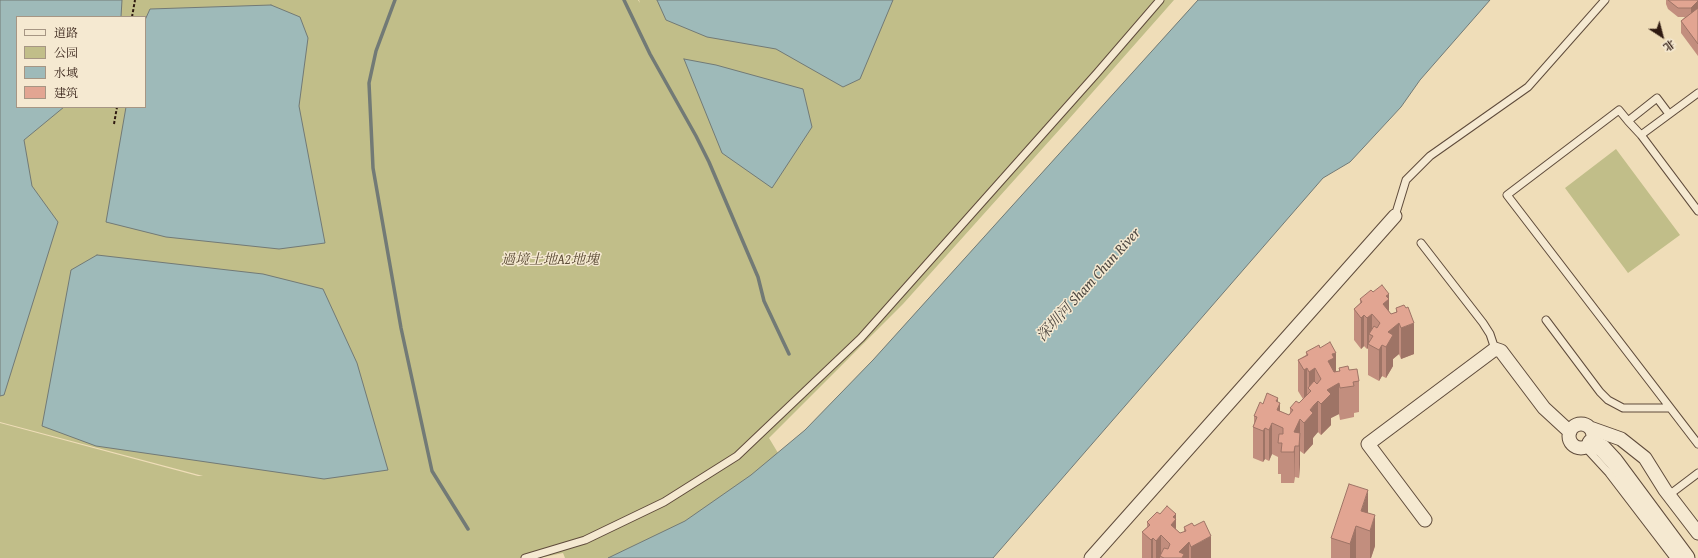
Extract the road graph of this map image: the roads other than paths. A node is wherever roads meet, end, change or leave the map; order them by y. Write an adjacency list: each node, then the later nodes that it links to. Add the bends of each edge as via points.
1 (1160, 0): 20 (lane, via 861,338 737,456 664,502 586,540)
2 (1605, 0): 8 (lane, via 1528,87 1430,156 1406,180)
3 (1698, 93): 4 (lane)
4 (1669, 114): 5 (lane, via 1657,98); 6 (lane)
5 (1628, 121): 6 (lane); 12 (lane, via 1620,110 1507,195)
6 (1641, 135): 7 (lane)
7 (1698, 211)
8 (1395, 216): 21 (street)
9 (1420, 243): 11 (lane, via 1483,323)
10 (1546, 320): 12 (lane, via 1608,400 1623,408)
11 (1495, 349): 13 (street, via 1501,351 1544,408); 18 (street, via 1368,444)
12 (1670, 408): 15 (lane)
13 (1570, 432): 14 (street, via 1571,443 1577,447); 14 (street, via 1579,424 1587,425)
14 (1589, 439): 17 (street, via 1621,439 1646,458); 22 (lane, via 1609,473); 23 (street, via 1614,461)
15 (1698, 444)
16 (1698, 473): 17 (lane)
17 (1669, 495): 19 (street)
18 (1425, 520)
19 (1698, 533)
20 (525, 558)
21 (1091, 558)
22 (1674, 558)
23 (1686, 558)

